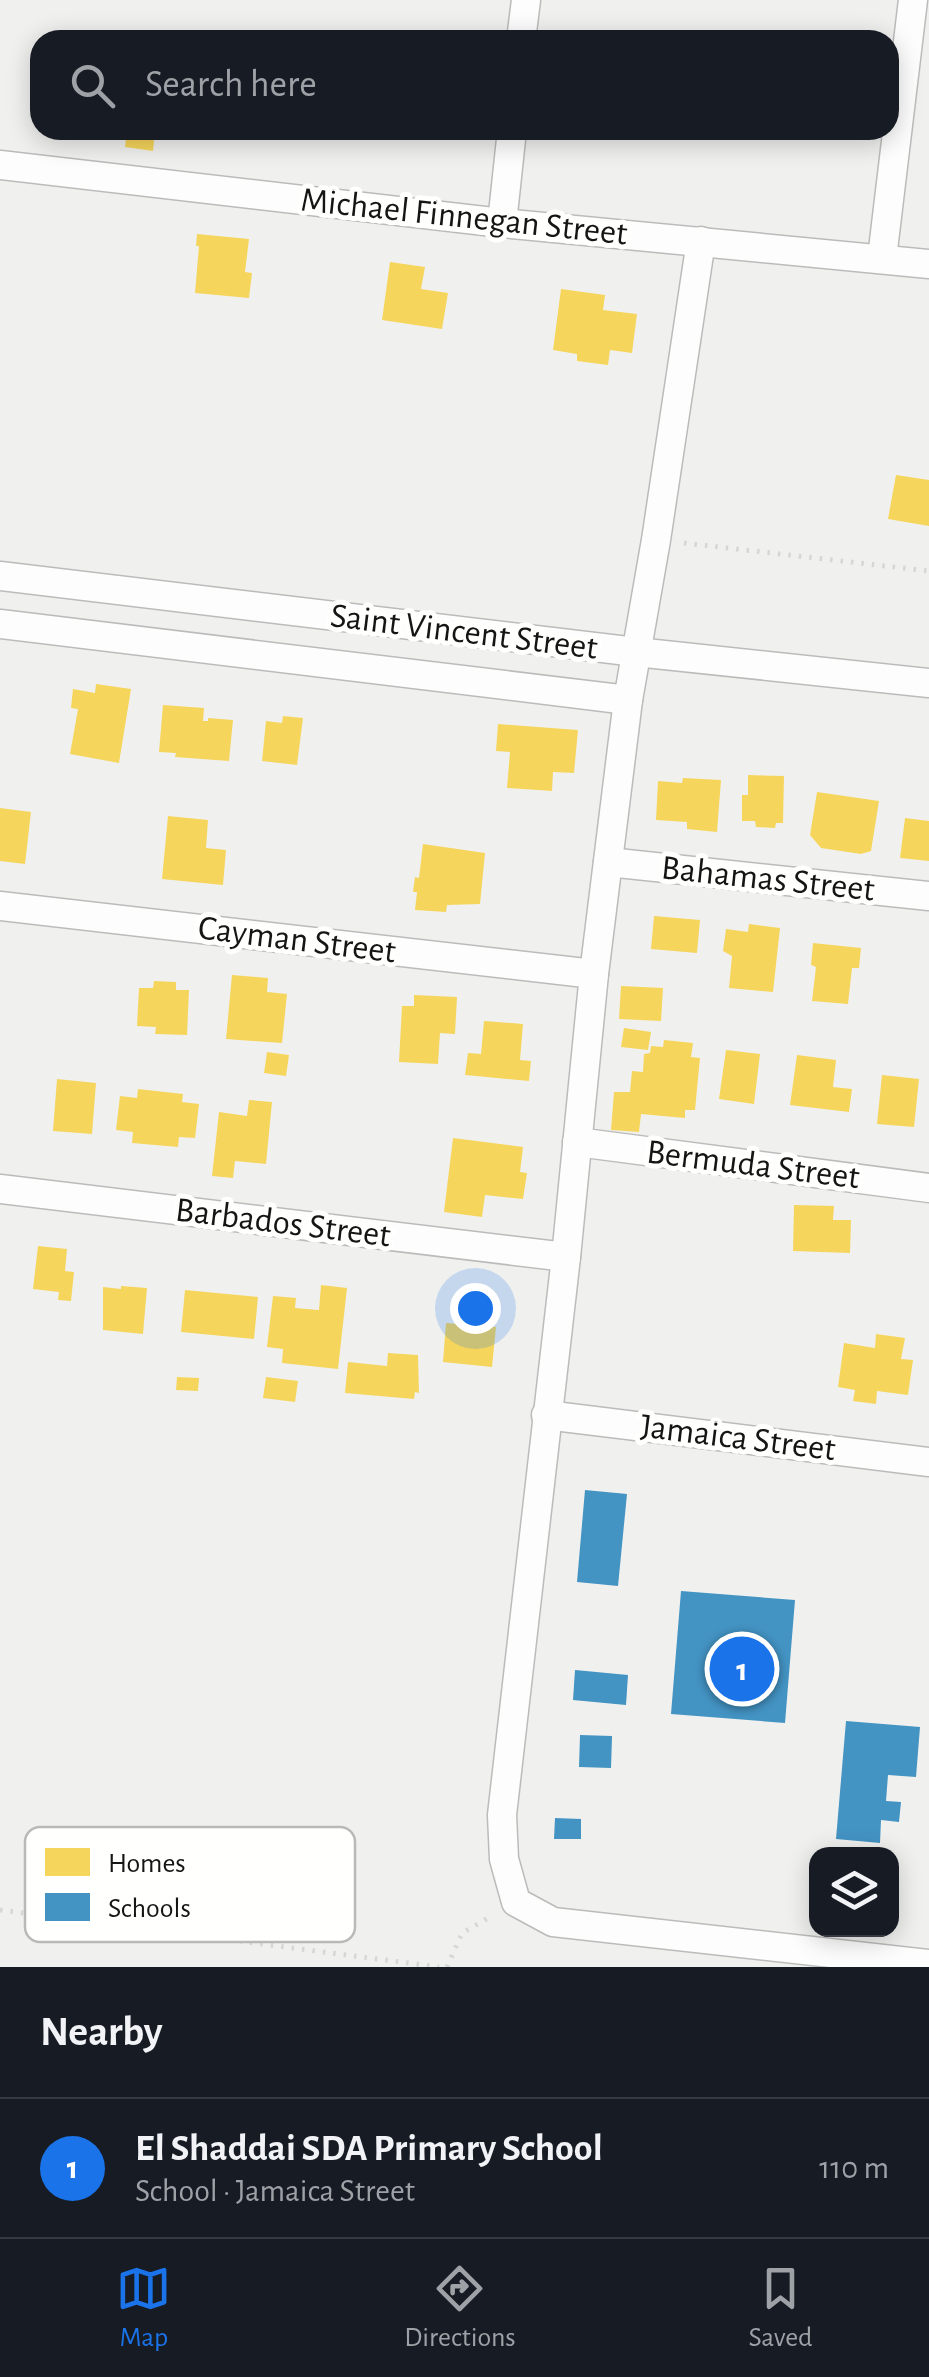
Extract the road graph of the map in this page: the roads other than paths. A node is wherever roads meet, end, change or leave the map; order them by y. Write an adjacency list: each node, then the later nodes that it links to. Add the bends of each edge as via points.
1 (526, 0): 3 (street)
2 (913, 0): 4 (street)
3 (523, 30)
4 (899, 117)
5 (511, 140): 8 (street)
6 (896, 140): 10 (street)
7 (0, 165): 8 (street, Michael Finnegan Street)
8 (502, 223): 9 (street, Michael Finnegan Street)
9 (702, 241): 10 (street, Michael Finnegan Street); 14 (street)
10 (882, 258): 11 (street, Michael Finnegan Street)
11 (929, 264)
12 (0, 576): 14 (street, Saint Vincent Street)
13 (0, 624): 16 (street, Saint Vincent Street)
14 (636, 652): 15 (street, Saint Vincent Street); 16 (street)
15 (929, 683)
16 (628, 700): 17 (street)
17 (608, 862): 18 (street, Bahamas Street); 20 (street)
18 (929, 896)
19 (0, 906): 20 (street, Cayman Street)
20 (594, 974): 21 (street)
21 (576, 1142): 23 (street, Bermuda Street); 24 (street)
22 (0, 1188): 24 (street, Barbados Street)
23 (929, 1188)
24 (566, 1257): 25 (street)
25 (546, 1415): 26 (street, Jamaica Street); 27 (street, via 502,1815 504,1859 516,1902 553,1922)
26 (929, 1462)
27 (929, 1964)

